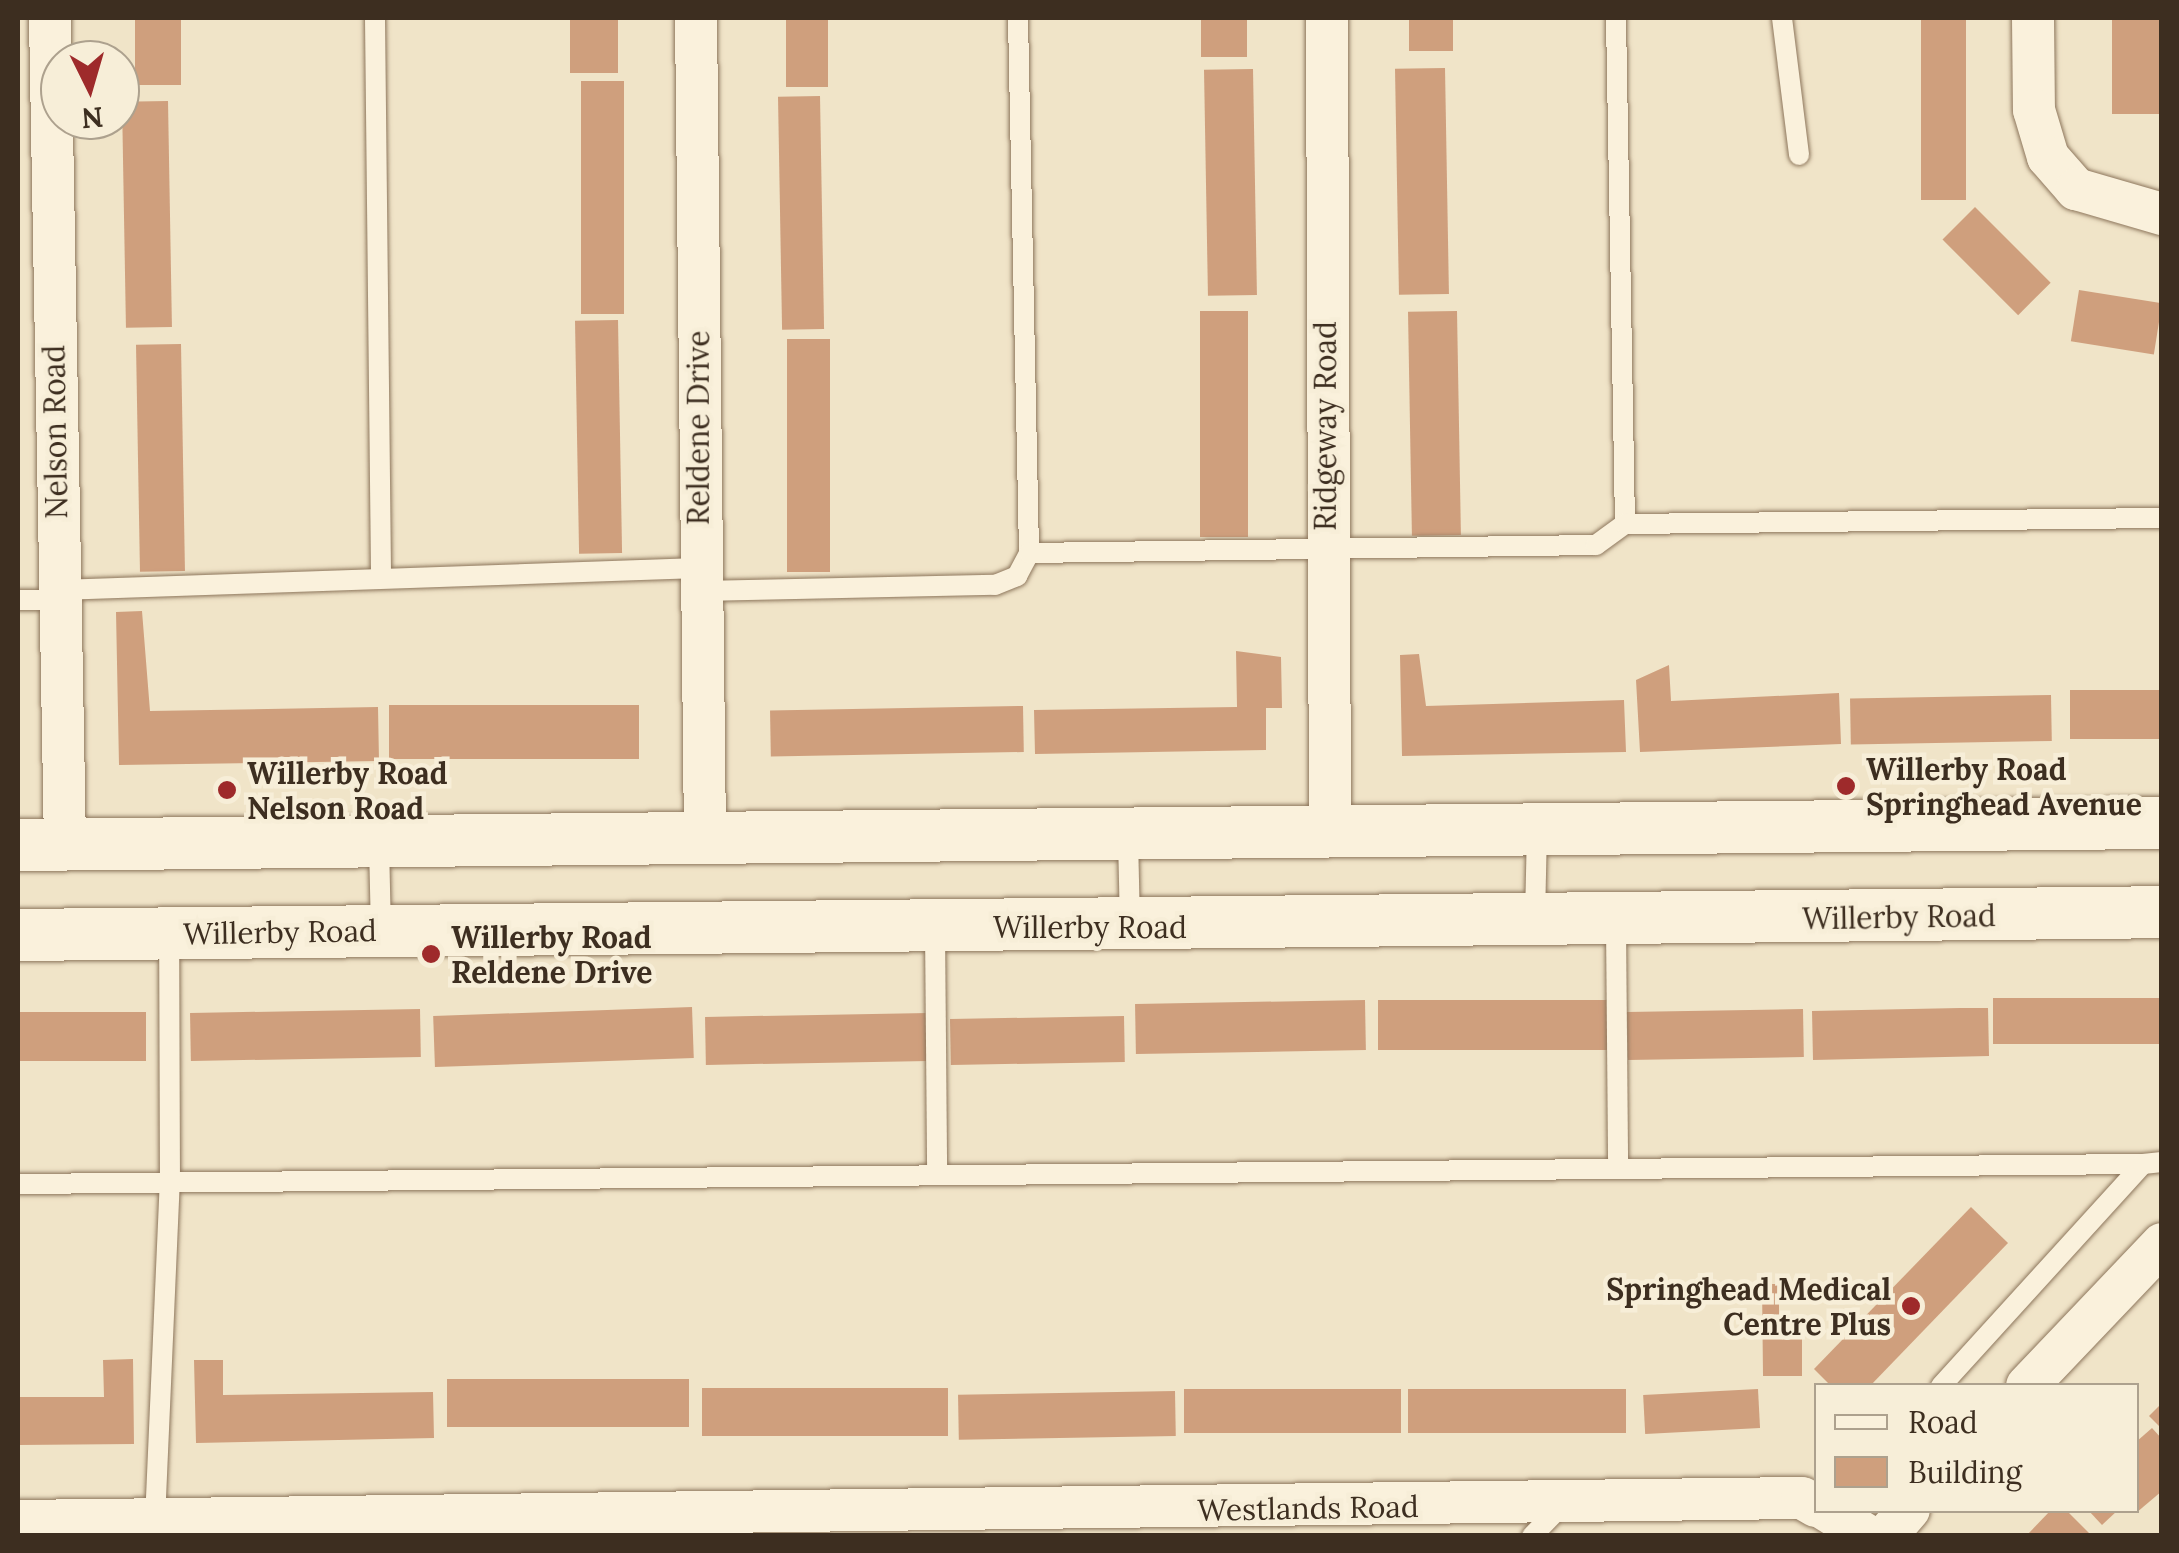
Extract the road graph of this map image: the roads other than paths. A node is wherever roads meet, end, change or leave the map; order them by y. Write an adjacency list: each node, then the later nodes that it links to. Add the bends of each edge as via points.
1 (50, 18): 17 (street, Nelson Road)
2 (375, 18): 15 (lane)
3 (696, 18): 16 (street, Reldene Drive)
4 (1018, 18): 14 (lane)
5 (1327, 18): 13 (street, Ridgeway Road)
6 (1616, 18): 12 (lane)
7 (1782, 18): 9 (lane)
8 (2033, 18): 10 (street, via 2034,110 2048,157 2076,189)
9 (1798, 155)
10 (2162, 214)
11 (2162, 518): 12 (lane)
12 (1625, 524): 13 (lane, via 1596,545)
13 (1326, 548): 14 (lane); 21 (street, Ridgeway Road)
14 (1030, 554): 16 (lane, via 1017,576 995,585)
15 (381, 574): 16 (lane); 17 (lane, via 353,585)
16 (700, 579): 23 (street, Reldene Drive)
17 (59, 595): 18 (lane); 25 (street, Nelson Road)
18 (18, 600)
19 (2162, 823): 20 (street)
20 (1537, 830): 21 (street); 28 (lane)
21 (1330, 834): 22 (street)
22 (1128, 836): 23 (street); 29 (lane)
23 (705, 838): 24 (street)
24 (378, 842): 25 (street); 31 (lane)
25 (41, 846)
26 (2162, 912): 27 (street, Willerby Road)
27 (1616, 924): 28 (street, Willerby Road); 35 (lane)
28 (1535, 925): 29 (street, Willerby Road)
29 (1130, 927): 30 (street, Willerby Road)
30 (935, 928): 31 (street, Willerby Road); 36 (lane)
31 (381, 931): 32 (street, Willerby Road)
32 (170, 933): 33 (street, Willerby Road); 38 (lane)
33 (18, 935)
34 (2152, 1163): 35 (lane); 40 (lane)
35 (1618, 1166): 36 (lane)
36 (938, 1176): 38 (lane)
37 (18, 1184): 38 (lane)
38 (170, 1184): 47 (lane)
39 (2162, 1244): 41 (street)
40 (1944, 1383)
41 (2031, 1383)
42 (1562, 1505): 43 (street, Westlands Road, via 1802,1498); 47 (street, Westlands Road); 48 (lane)
43 (1814, 1505)
44 (1898, 1513): 46 (street)
45 (18, 1521): 47 (street, Westlands Road)
46 (1860, 1524)
47 (155, 1528)
48 (1532, 1536)

